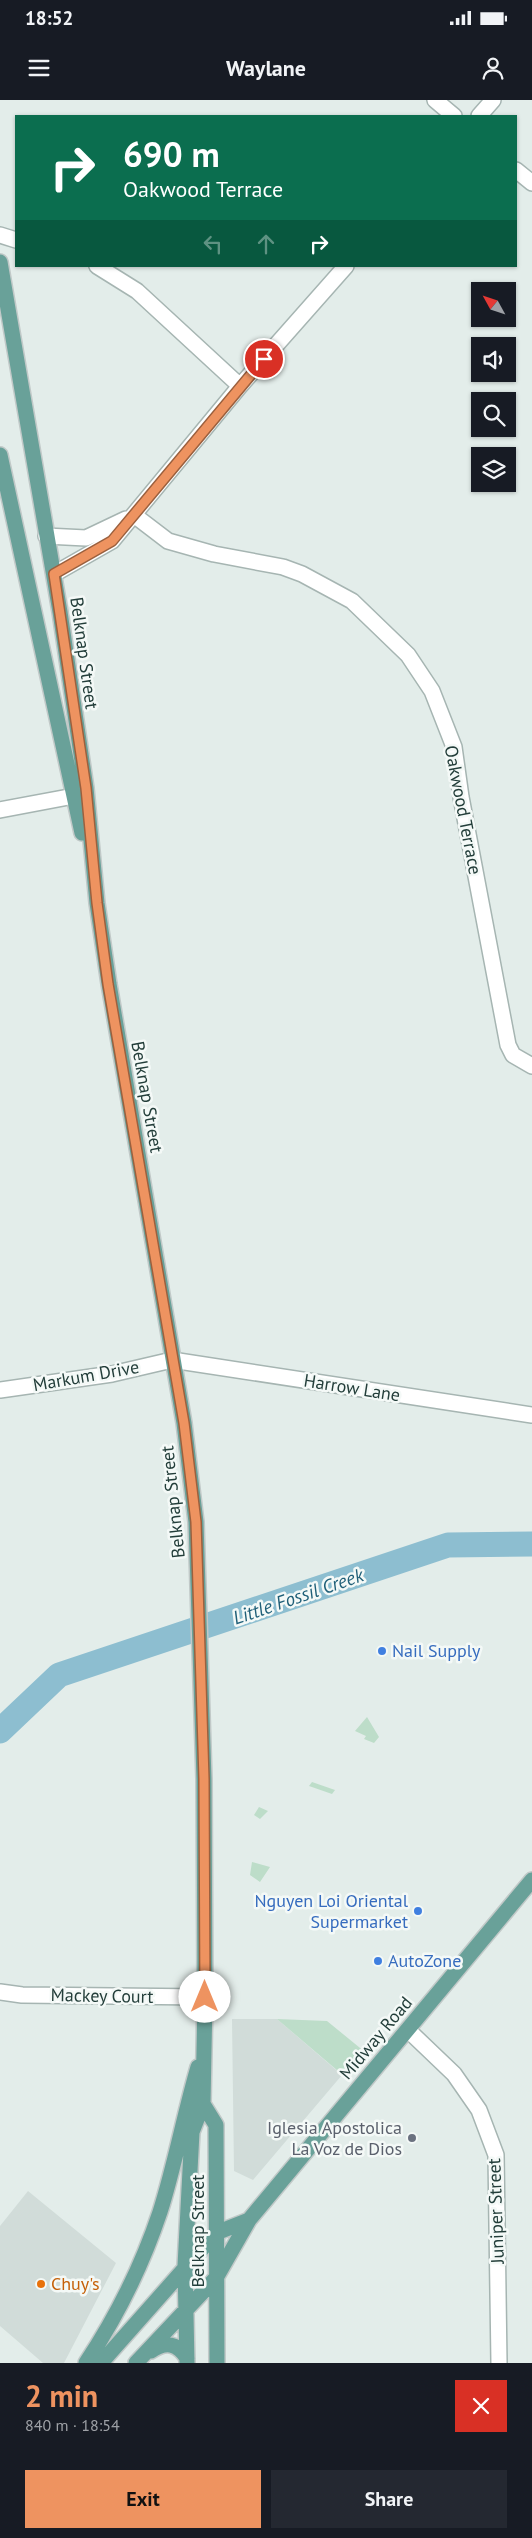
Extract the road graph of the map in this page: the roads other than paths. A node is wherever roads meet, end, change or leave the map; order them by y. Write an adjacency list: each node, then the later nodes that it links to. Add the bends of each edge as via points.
1 (435, 100): 3 (street)
2 (493, 100): 4 (street)
3 (453, 115)
4 (480, 115)
5 (517, 171): 6 (street)
6 (532, 183)
7 (0, 235): 8 (street)
8 (15, 240)
9 (0, 262): 15 (main road, Belknap Street)
10 (99, 267): 12 (street, via 137,292)
11 (345, 267): 12 (street)
12 (240, 386): 14 (street)
13 (0, 454): 17 (main road, Belknap Street)
14 (134, 515): 15 (street, via 86,538 75,540); 16 (street, via 108,544); 20 (street, Oakwood Terrace, via 168,541 302,574 352,601 408,655 432,691 454,746 508,1044 513,1055)
15 (46, 536): 16 (main road, Belknap Street)
16 (54, 574): 19 (main road, Belknap Street, via 86,788)
17 (74, 796): 18 (street); 19 (main road, Belknap Street)
18 (0, 810)
19 (97, 903): 21 (main road, Belknap Street)
20 (532, 1066)
21 (172, 1360): 22 (street, Markum Drive, via 112,1374); 23 (street, Harrow Lane); 26 (main road, Belknap Street, via 184,1423 199,1588)
22 (0, 1390)
23 (532, 1415)
24 (532, 1880): 27 (main road, Midway Road)
25 (0, 1992): 26 (street, Mackey Court)
26 (205, 1997): 28 (main road, Belknap Street)
27 (408, 2030): 30 (main road, Midway Road); 40 (street, Juniper Street, via 454,2074 479,2110 496,2155)
28 (203, 2047): 29 (main road, Belknap Street); 38 (main road, via 157,2220 126,2296)
29 (203, 2104): 31 (main road, Belknap Street, via 216,2125); 32 (main road, Belknap Street, via 192,2132)
30 (249, 2220): 31 (main road, Midway Road); 33 (main road, Midway Road)
31 (216, 2233): 32 (main road); 33 (main road, Belknap Street)
32 (185, 2266): 34 (main road, Belknap Street); 37 (main road)
33 (216, 2278): 34 (main road, Midway Road); 39 (main road, Belknap Street)
34 (187, 2310): 35 (main road, Midway Road); 36 (main road, Belknap Street)
35 (139, 2360): 36 (main road, via 158,2346 169,2344 176,2346)
36 (187, 2360)
37 (107, 2361)
38 (86, 2363)
39 (217, 2363)
40 (499, 2363)

